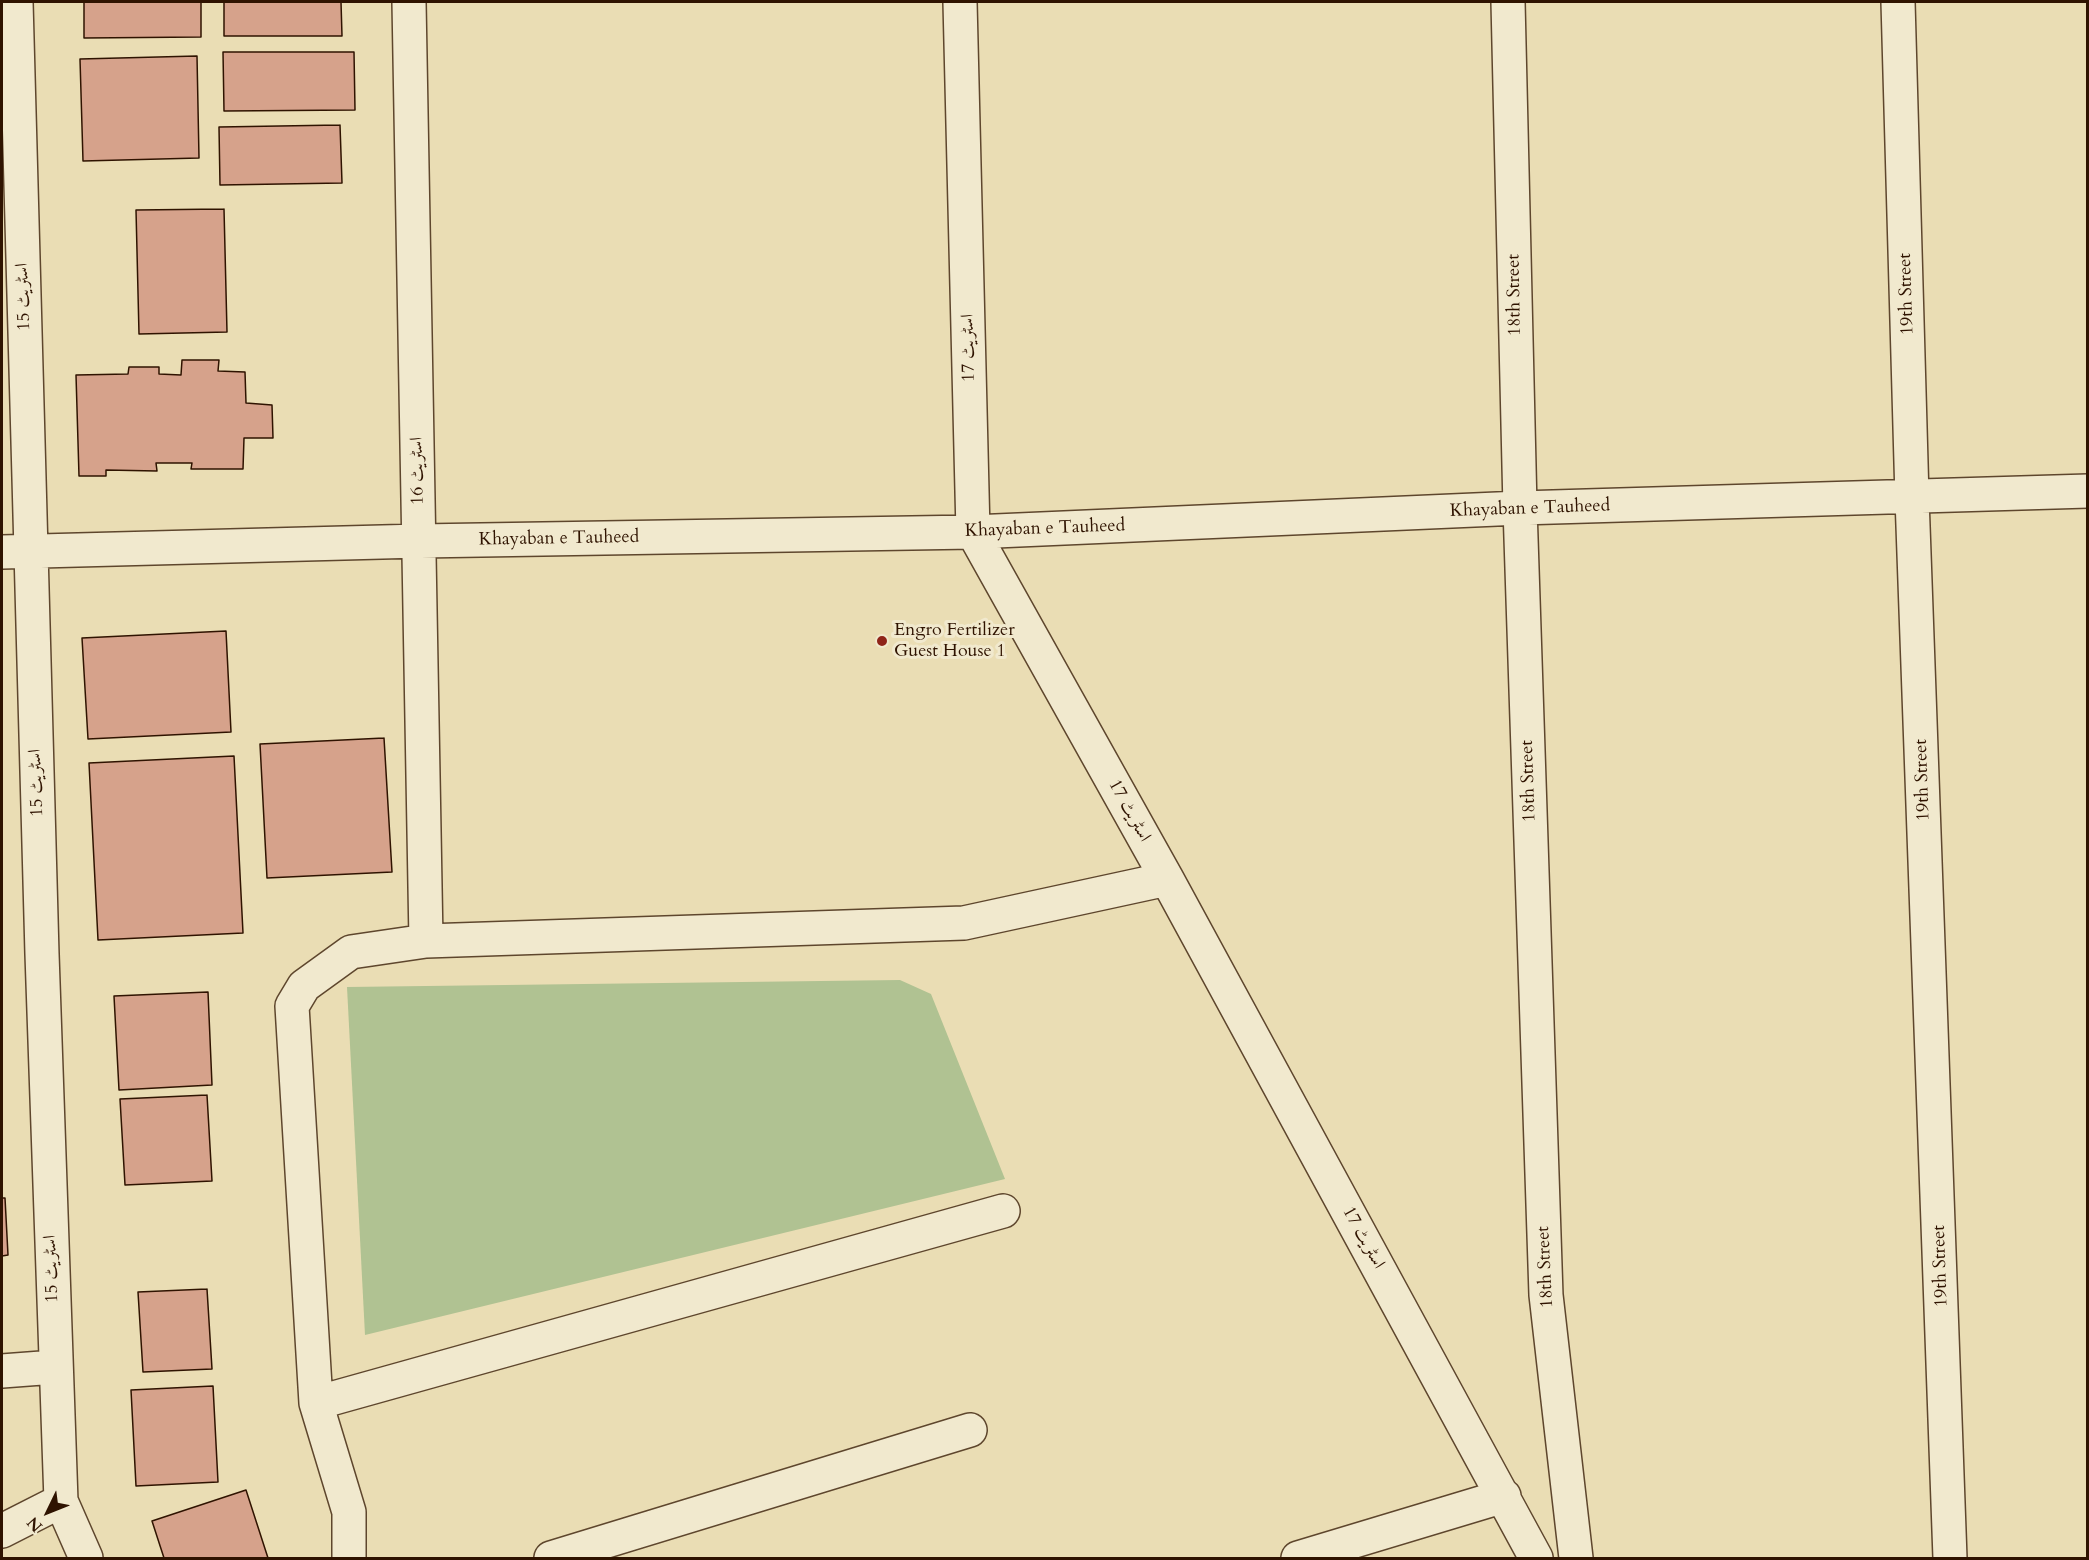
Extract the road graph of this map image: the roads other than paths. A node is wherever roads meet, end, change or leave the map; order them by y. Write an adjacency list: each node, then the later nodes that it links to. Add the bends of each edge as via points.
1 (16, 2): 11 (street, اسٹریٹ 15)
2 (409, 2): 10 (street, اسٹریٹ 16)
3 (960, 2): 9 (street, اسٹریٹ 17)
4 (1508, 2): 8 (street, 18th Street)
5 (1898, 2): 7 (street, 19th Street)
6 (2088, 491): 7 (street, Khayaban e Tauheed)
7 (1912, 498): 8 (street, Khayaban e Tauheed); 28 (street, 19th Street)
8 (1520, 508): 9 (street, Khayaban e Tauheed); 27 (street, 18th Street, via 1546,1295)
9 (973, 532): 10 (street, Khayaban e Tauheed); 12 (street, اسٹریٹ 17)
10 (420, 541): 11 (street, Khayaban e Tauheed); 13 (street, اسٹریٹ 16)
11 (16, 552): 15 (street, اسٹریٹ 15)
12 (1167, 879): 13 (street, via 964,923); 19 (street, اسٹریٹ 17)
13 (426, 941): 17 (street, via 351,952 304,986 292,1006)
14 (1003, 1211): 17 (street)
15 (55, 1367): 16 (street); 20 (street, اسٹریٹ 15)
16 (2, 1371)
17 (316, 1403): 23 (street, via 349,1512)
18 (970, 1430): 24 (street)
19 (1504, 1496): 25 (street); 26 (street, اسٹریٹ 17)
20 (61, 1501): 21 (street); 22 (street, اسٹریٹ 15)
21 (2, 1531)
22 (86, 1558)
23 (349, 1558)
24 (551, 1558)
25 (1298, 1558)
26 (1536, 1558)
27 (1576, 1558)
28 (1950, 1558)

